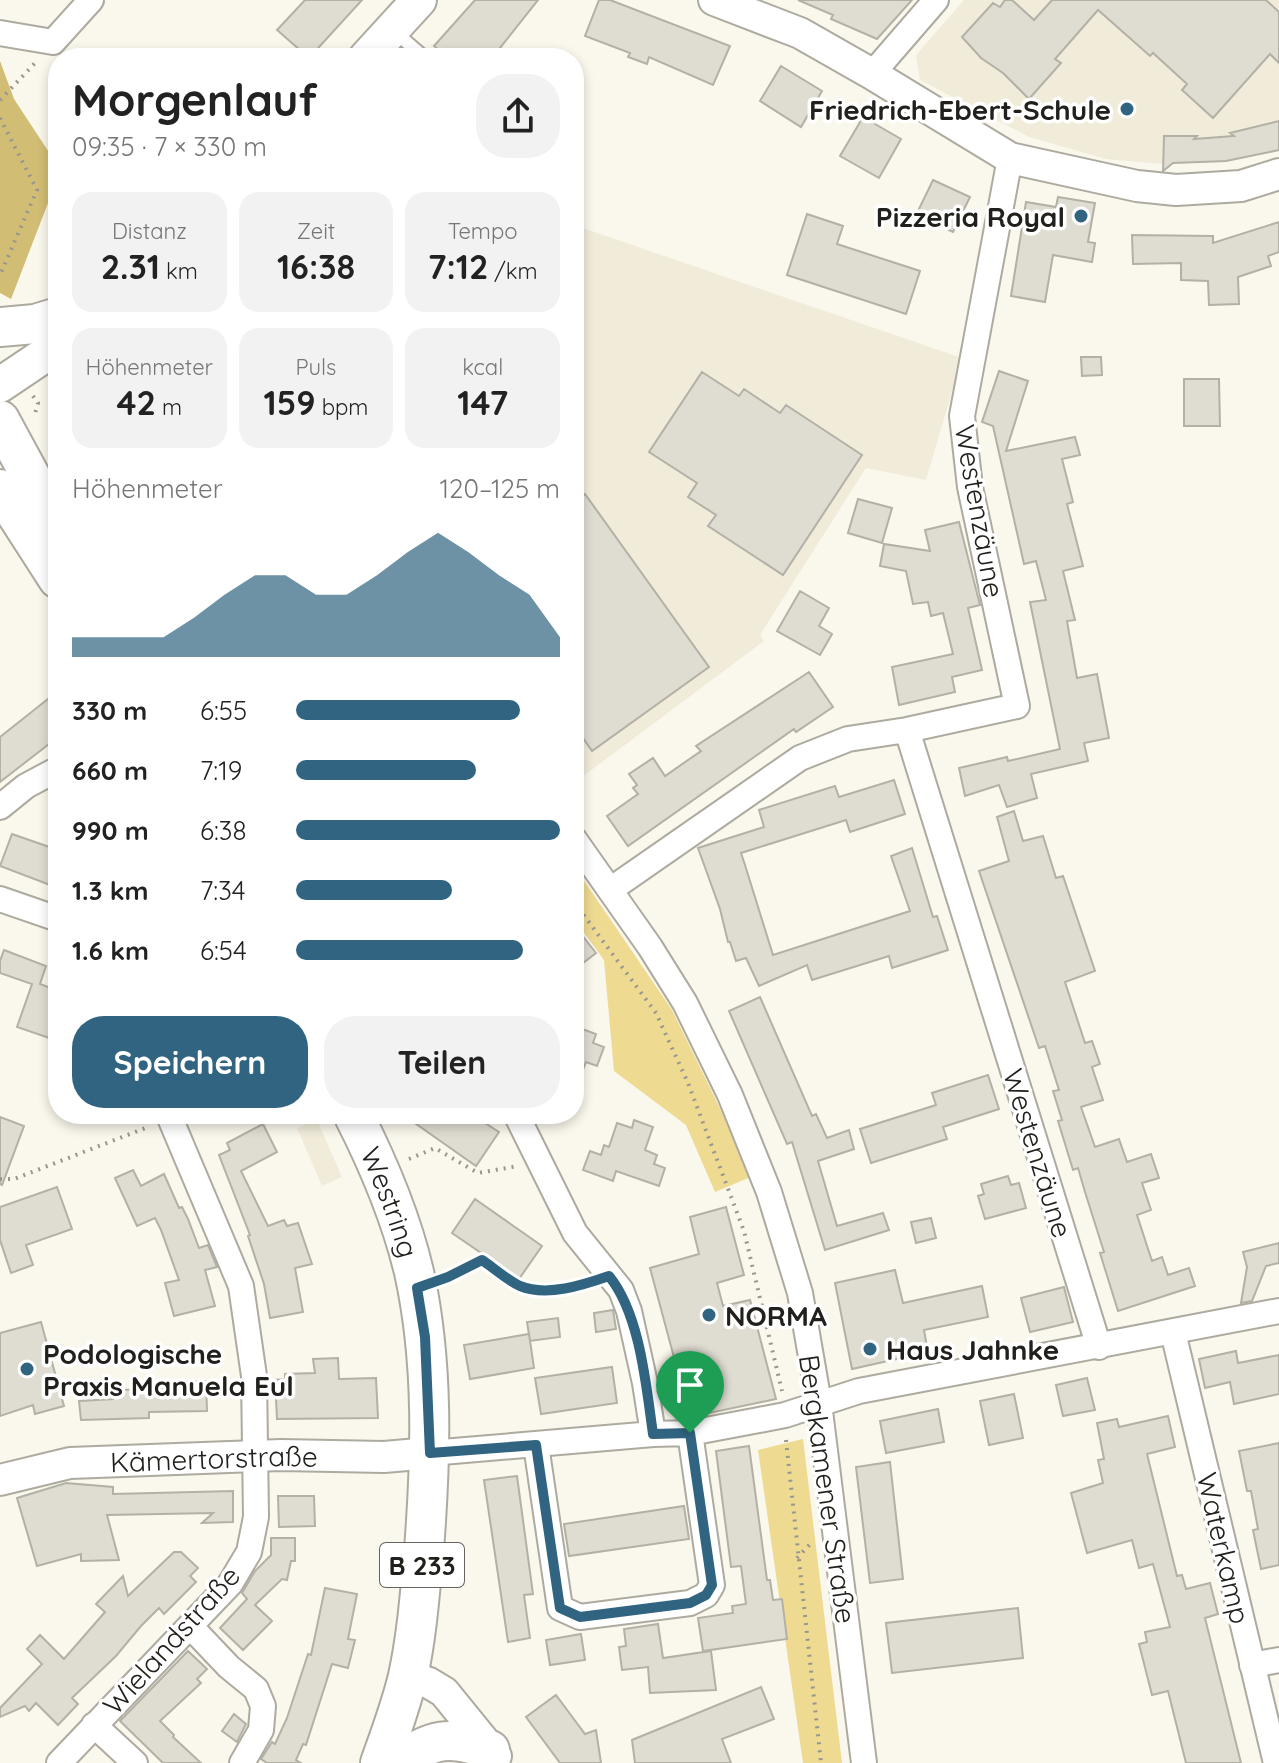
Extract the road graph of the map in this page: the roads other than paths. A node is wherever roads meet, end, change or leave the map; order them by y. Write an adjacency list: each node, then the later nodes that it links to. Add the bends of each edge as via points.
1 (91, 0): 6 (street, via 53,42)
2 (419, 0): 5 (main road)
3 (714, 0): 9 (street, via 800,33)
4 (936, 0): 9 (street)
5 (392, 30): 7 (main road); 8 (lane)
6 (0, 33)
7 (375, 48)
8 (413, 48)
9 (872, 74): 10 (street)
10 (1010, 158): 11 (street, via 1176,190 1241,186); 20 (street, Westenzäune, via 962,416 970,487 1017,706)
11 (1279, 174)
12 (48, 320): 13 (main road)
13 (0, 327)
14 (48, 353): 15 (main road)
15 (0, 385)
16 (0, 420): 18 (main road)
17 (0, 489): 19 (main road)
18 (48, 509)
19 (48, 563)
20 (907, 730): 24 (street, Westenzäune, via 848,739 800,758); 32 (street, Westenzäune)
21 (48, 774): 22 (street)
22 (0, 807)
23 (584, 853): 24 (street, Bergkamener Straße)
24 (610, 890): 33 (street, Bergkamener Straße, via 685,1003 730,1095 769,1192 800,1293)
25 (0, 899): 26 (street)
26 (48, 916)
27 (173, 1124): 38 (street, Wielandstraße, via 241,1286 254,1376)
28 (358, 1124): 37 (main road, Westring / B 233, via 404,1236 417,1288 425,1337)
29 (521, 1124): 35 (street, via 575,1233 621,1290)
30 (1279, 1311): 31 (street)
31 (1173, 1332): 32 (street); 42 (street, Waterkamp)
32 (1099, 1347): 33 (street)
33 (819, 1403): 34 (street); 51 (street, Bergkamener Straße)
34 (690, 1433): 35 (street); 36 (street, via 712,1585 690,1603 580,1617 560,1608)
35 (653, 1434): 36 (street)
36 (536, 1445): 37 (street)
37 (430, 1453): 38 (street, Kämertorstraße); 43 (main road, Westring / B 233)
38 (254, 1457): 39 (street, Kämertorstraße, via 70,1463); 40 (street, Wielandstraße, via 256,1517 249,1552 230,1584)
39 (0, 1480)
40 (190, 1626): 44 (street, Wielandstraße); 48 (street, via 256,1689 263,1706 261,1730)
41 (1279, 1660): 42 (street)
42 (1252, 1665): 52 (street, Waterkamp)
43 (408, 1676): 45 (street, via 444,1692); 49 (main road, B 233)
44 (94, 1725): 46 (street, Wielandstraße); 47 (street)
45 (496, 1756): 50 (main road, via 466,1741 442,1739)
46 (59, 1763)
47 (135, 1763)
48 (242, 1763)
49 (380, 1763)
50 (398, 1763)
51 (864, 1763)
52 (1276, 1763)

